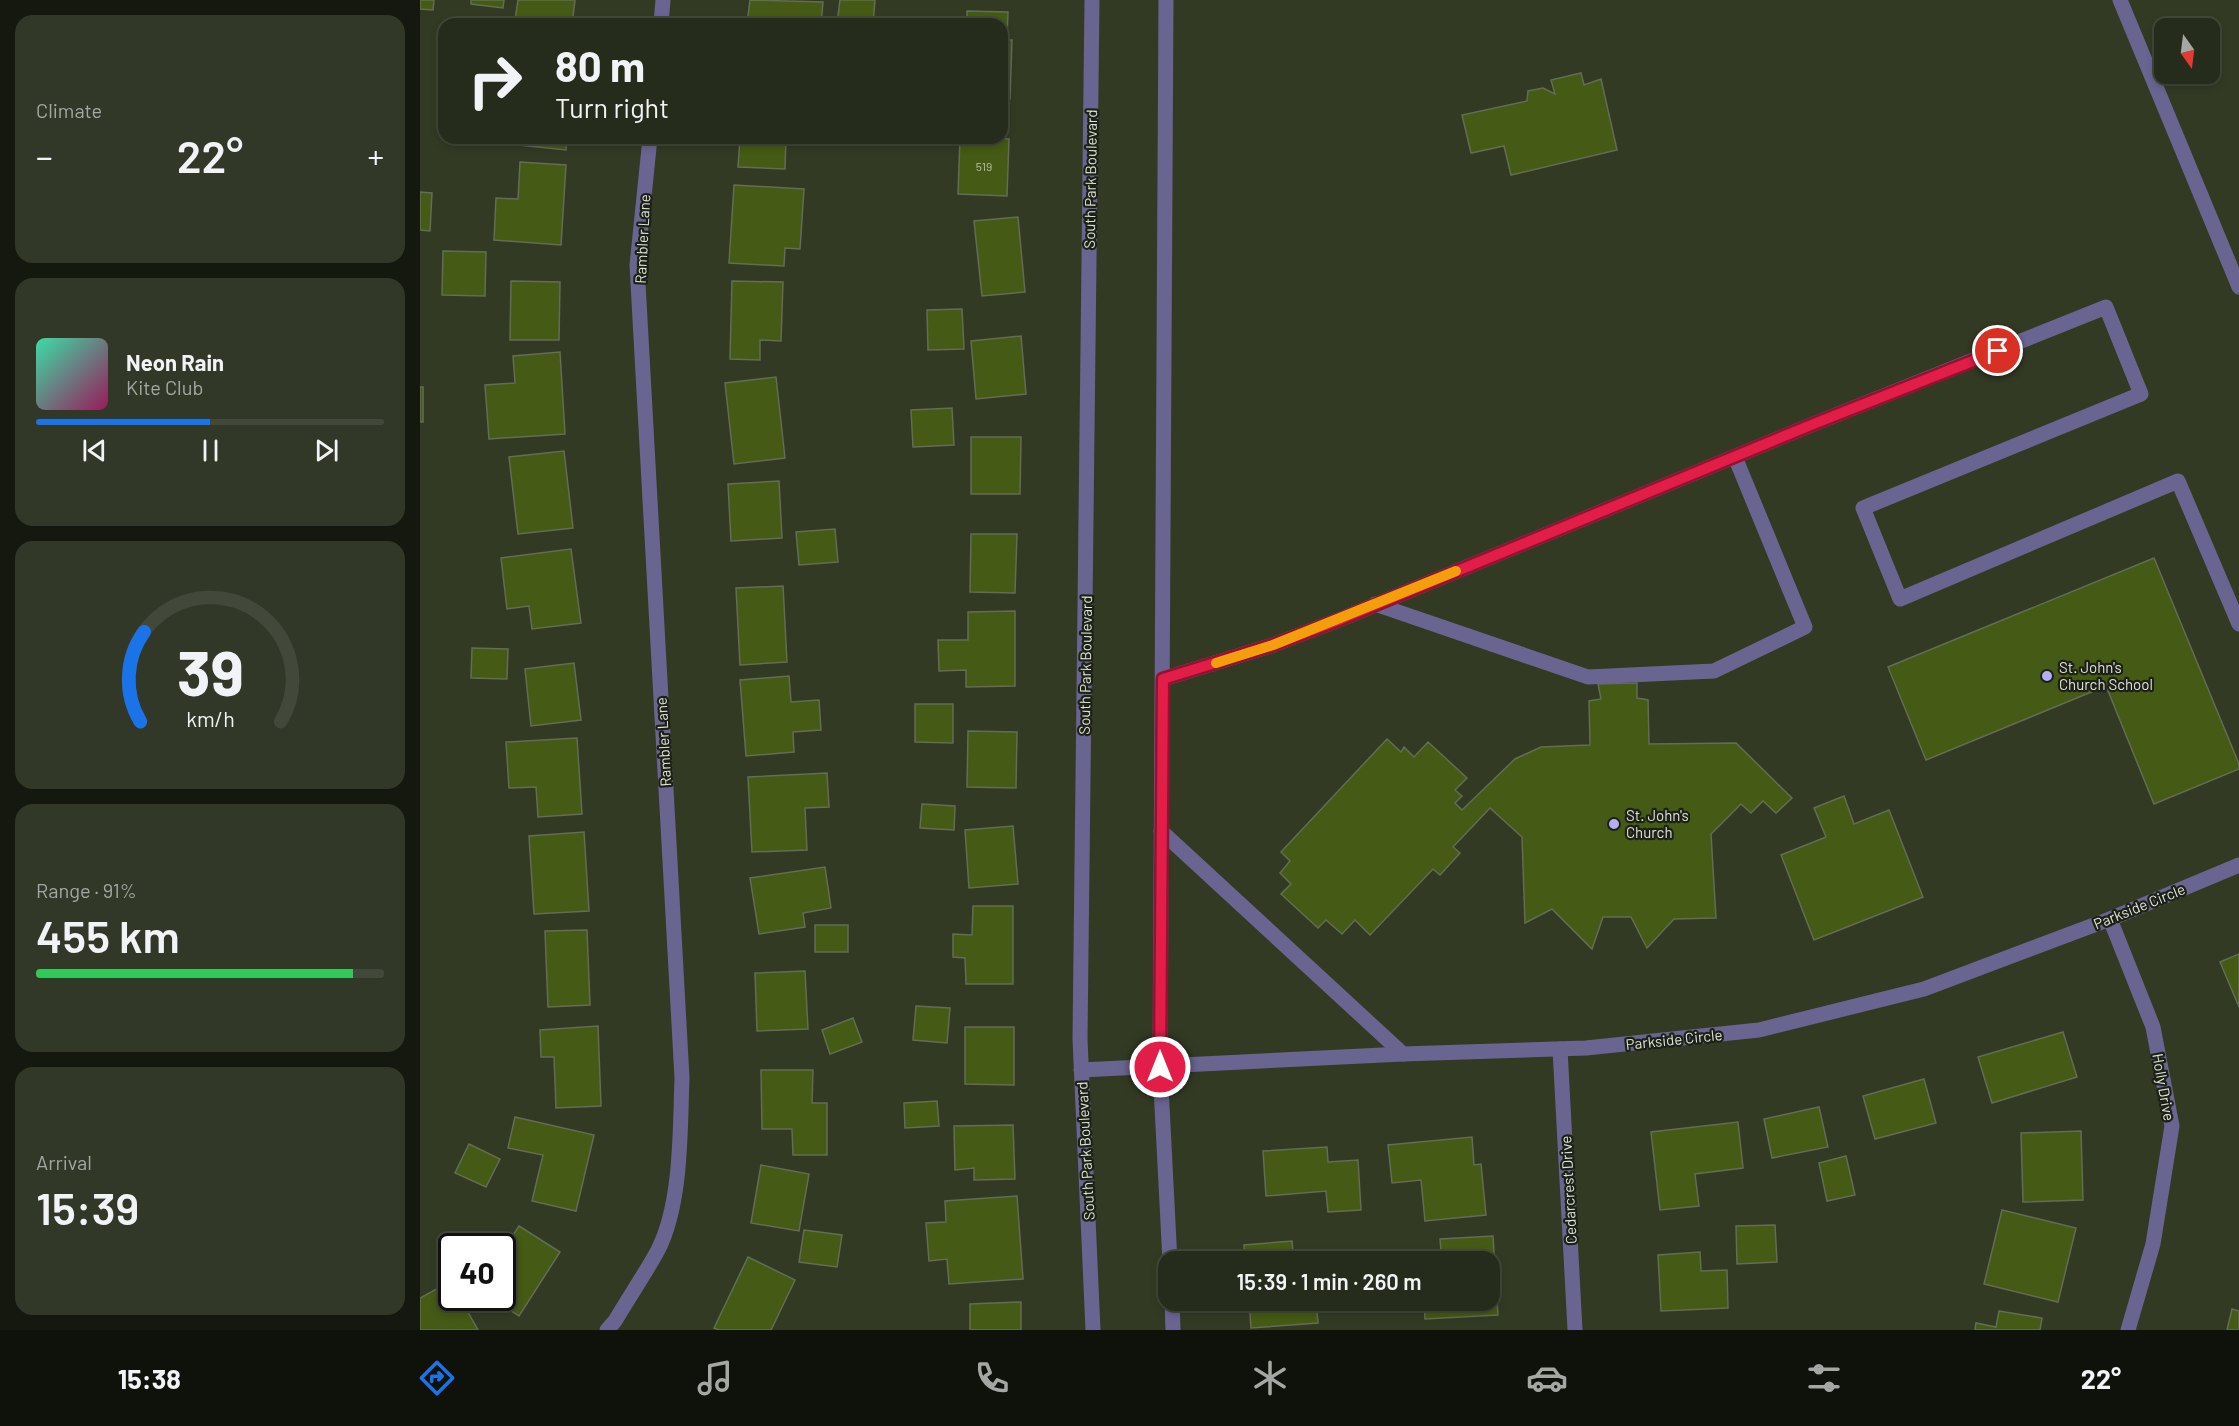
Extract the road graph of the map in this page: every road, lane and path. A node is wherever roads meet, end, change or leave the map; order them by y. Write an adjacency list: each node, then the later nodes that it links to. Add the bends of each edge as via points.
1 (663, 0): 5 (street)
2 (1092, 0): 19 (street, South Park Boulevard)
3 (1166, 0): 12 (street)
4 (2120, 0): 7 (street)
5 (662, 18)
6 (649, 144): 22 (street, Rambler Lane, via 637,265 682,1078 679,1162 659,1248)
7 (2234, 262): 8 (street)
8 (2239, 287)
9 (1735, 457): 10 (street); 10 (street, via 1805,627 1714,671 1588,677); 11 (street, via 2106,307 2141,394 1863,508 1900,599 2178,481)
10 (1375, 604): 12 (street, via 1273,645)
11 (2239, 624)
12 (1163, 679): 13 (street)
13 (1161, 831): 17 (street); 18 (street)
14 (2239, 865): 15 (street, Parkside Circle)
15 (2110, 919): 16 (street, Parkside Circle, via 1924,989 1759,1030); 26 (street, Holly Drive, via 2153,1027 2172,1126 2153,1244)
16 (1560, 1049): 17 (street, Parkside Circle); 25 (street, Cedarcrest Drive)
17 (1403, 1054): 18 (street, Parkside Circle)
18 (1160, 1067): 19 (street, Parkside Circle); 20 (street)
19 (1081, 1070): 23 (street, South Park Boulevard)
20 (1169, 1251)
21 (1172, 1311): 24 (street)
22 (607, 1330)
23 (1093, 1330)
24 (1173, 1330)
25 (1575, 1330)
26 (2128, 1330)

